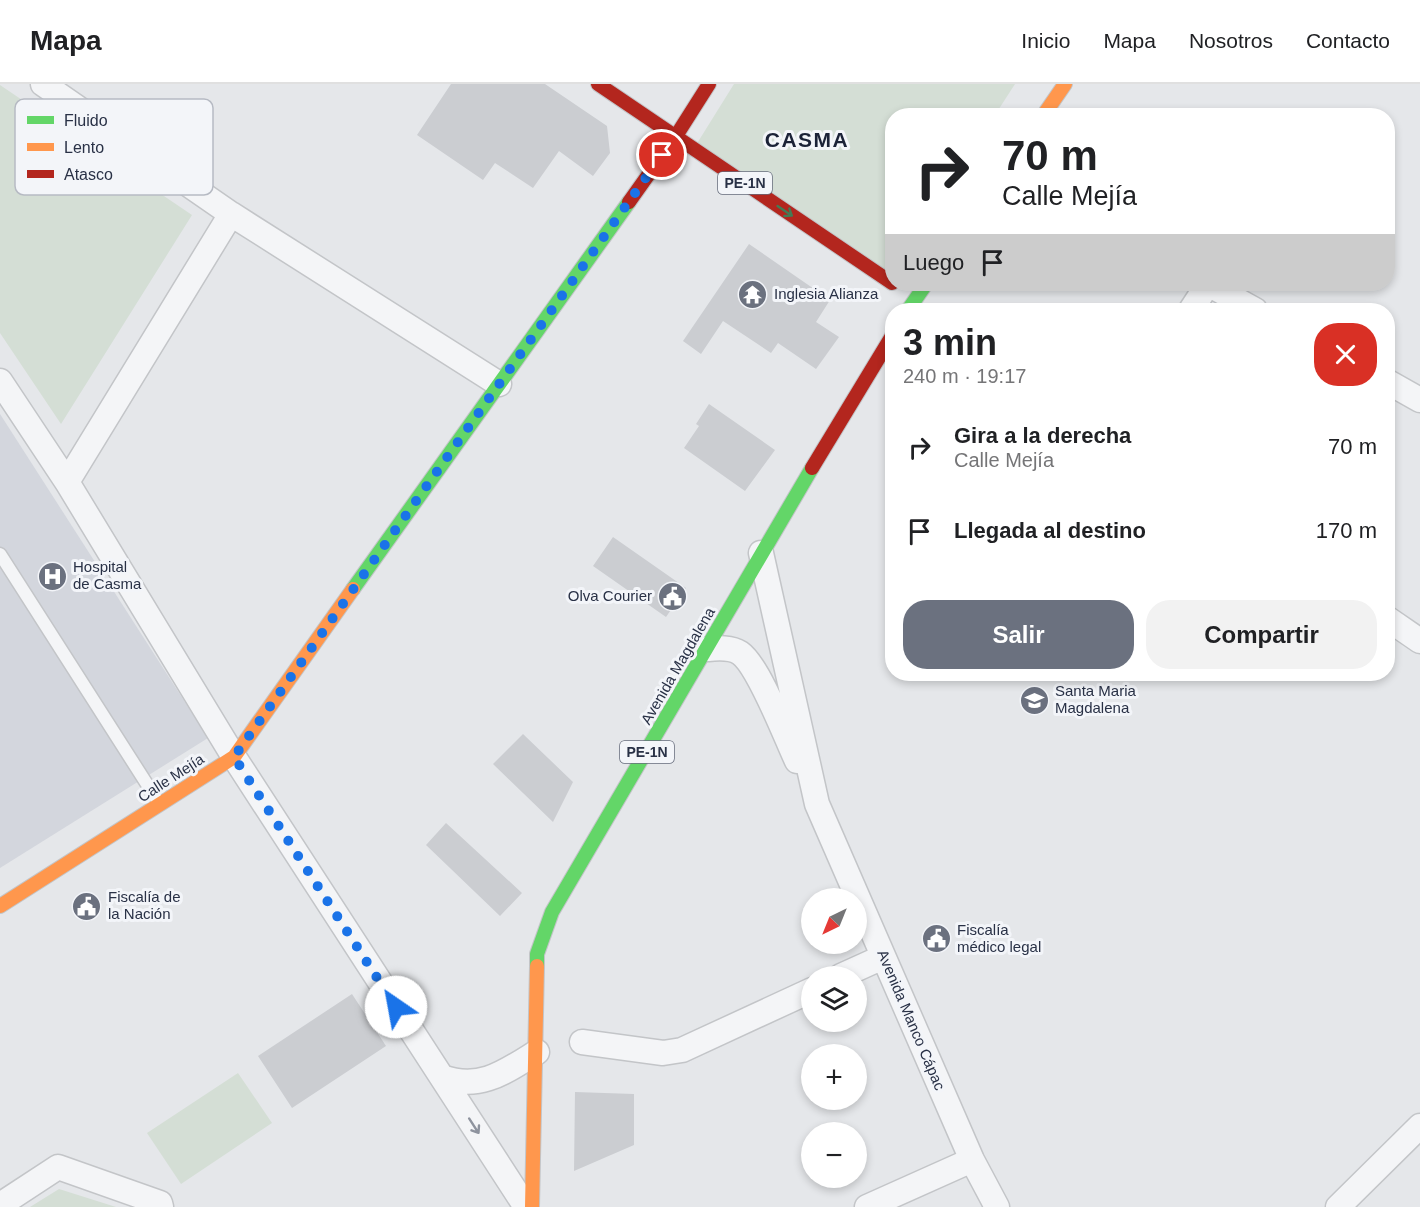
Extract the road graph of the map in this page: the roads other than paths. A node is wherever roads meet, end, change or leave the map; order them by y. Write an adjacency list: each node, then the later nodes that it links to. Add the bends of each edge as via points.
1 (43, 84): 5 (street)
2 (598, 84): 7 (main road, PE-1N)
3 (709, 84): 7 (main road, Calle Mejía)
4 (1065, 84): 6 (main road)
5 (65, 99)
6 (1048, 108)
7 (675, 136): 10 (main road, PE-1N, one-way to 10); 16 (main road, Calle Mejía)
8 (204, 195): 9 (street)
9 (231, 214): 16 (street); 20 (street)
10 (885, 278)
11 (905, 291): 13 (main road, PE-1N)
12 (1221, 291): 14 (street)
13 (921, 301)
14 (1242, 303)
15 (885, 348): 21 (main road, Avenida Magdalena / PE-1N)
16 (499, 384): 26 (main road, Calle Mejía)
17 (1395, 386): 19 (street)
18 (2, 388): 20 (street)
19 (1420, 400)
20 (67, 482): 26 (street)
21 (761, 553): 25 (main road, Avenida Magdalena / PE-1N); 27 (street, Avenida Manco Cápac)
22 (0, 554): 28 (lane)
23 (1395, 624): 24 (street)
24 (1420, 641)
25 (708, 649): 27 (street, via 725,648 740,653 754,668); 34 (main road, Avenida Magdalena / PE-1N, via 552,912 537,954)
26 (234, 757): 28 (main road, Calle Mejía); 35 (street)
27 (817, 804): 30 (street, Avenida Manco Cápac)
28 (160, 805): 29 (main road, Calle Mejía)
29 (0, 906)
30 (883, 957): 31 (street); 37 (street, Avenida Manco Cápac)
31 (863, 966)
32 (801, 995): 33 (street, via 682,1050 663,1053)
33 (582, 1042)
34 (537, 1052): 35 (street, via 485,1080 469,1083); 41 (main road, Avenida Magdalena / PE-1N)
35 (442, 1077): 40 (street, one-way to 40)
36 (1420, 1126): 44 (street)
37 (972, 1160): 42 (street); 43 (street, Avenida Manco Cápac)
38 (0, 1205): 39 (street, via 58,1167 160,1203)
39 (161, 1207)
40 (526, 1207)
41 (532, 1207)
42 (867, 1207)
43 (997, 1207)
44 (1338, 1207)

